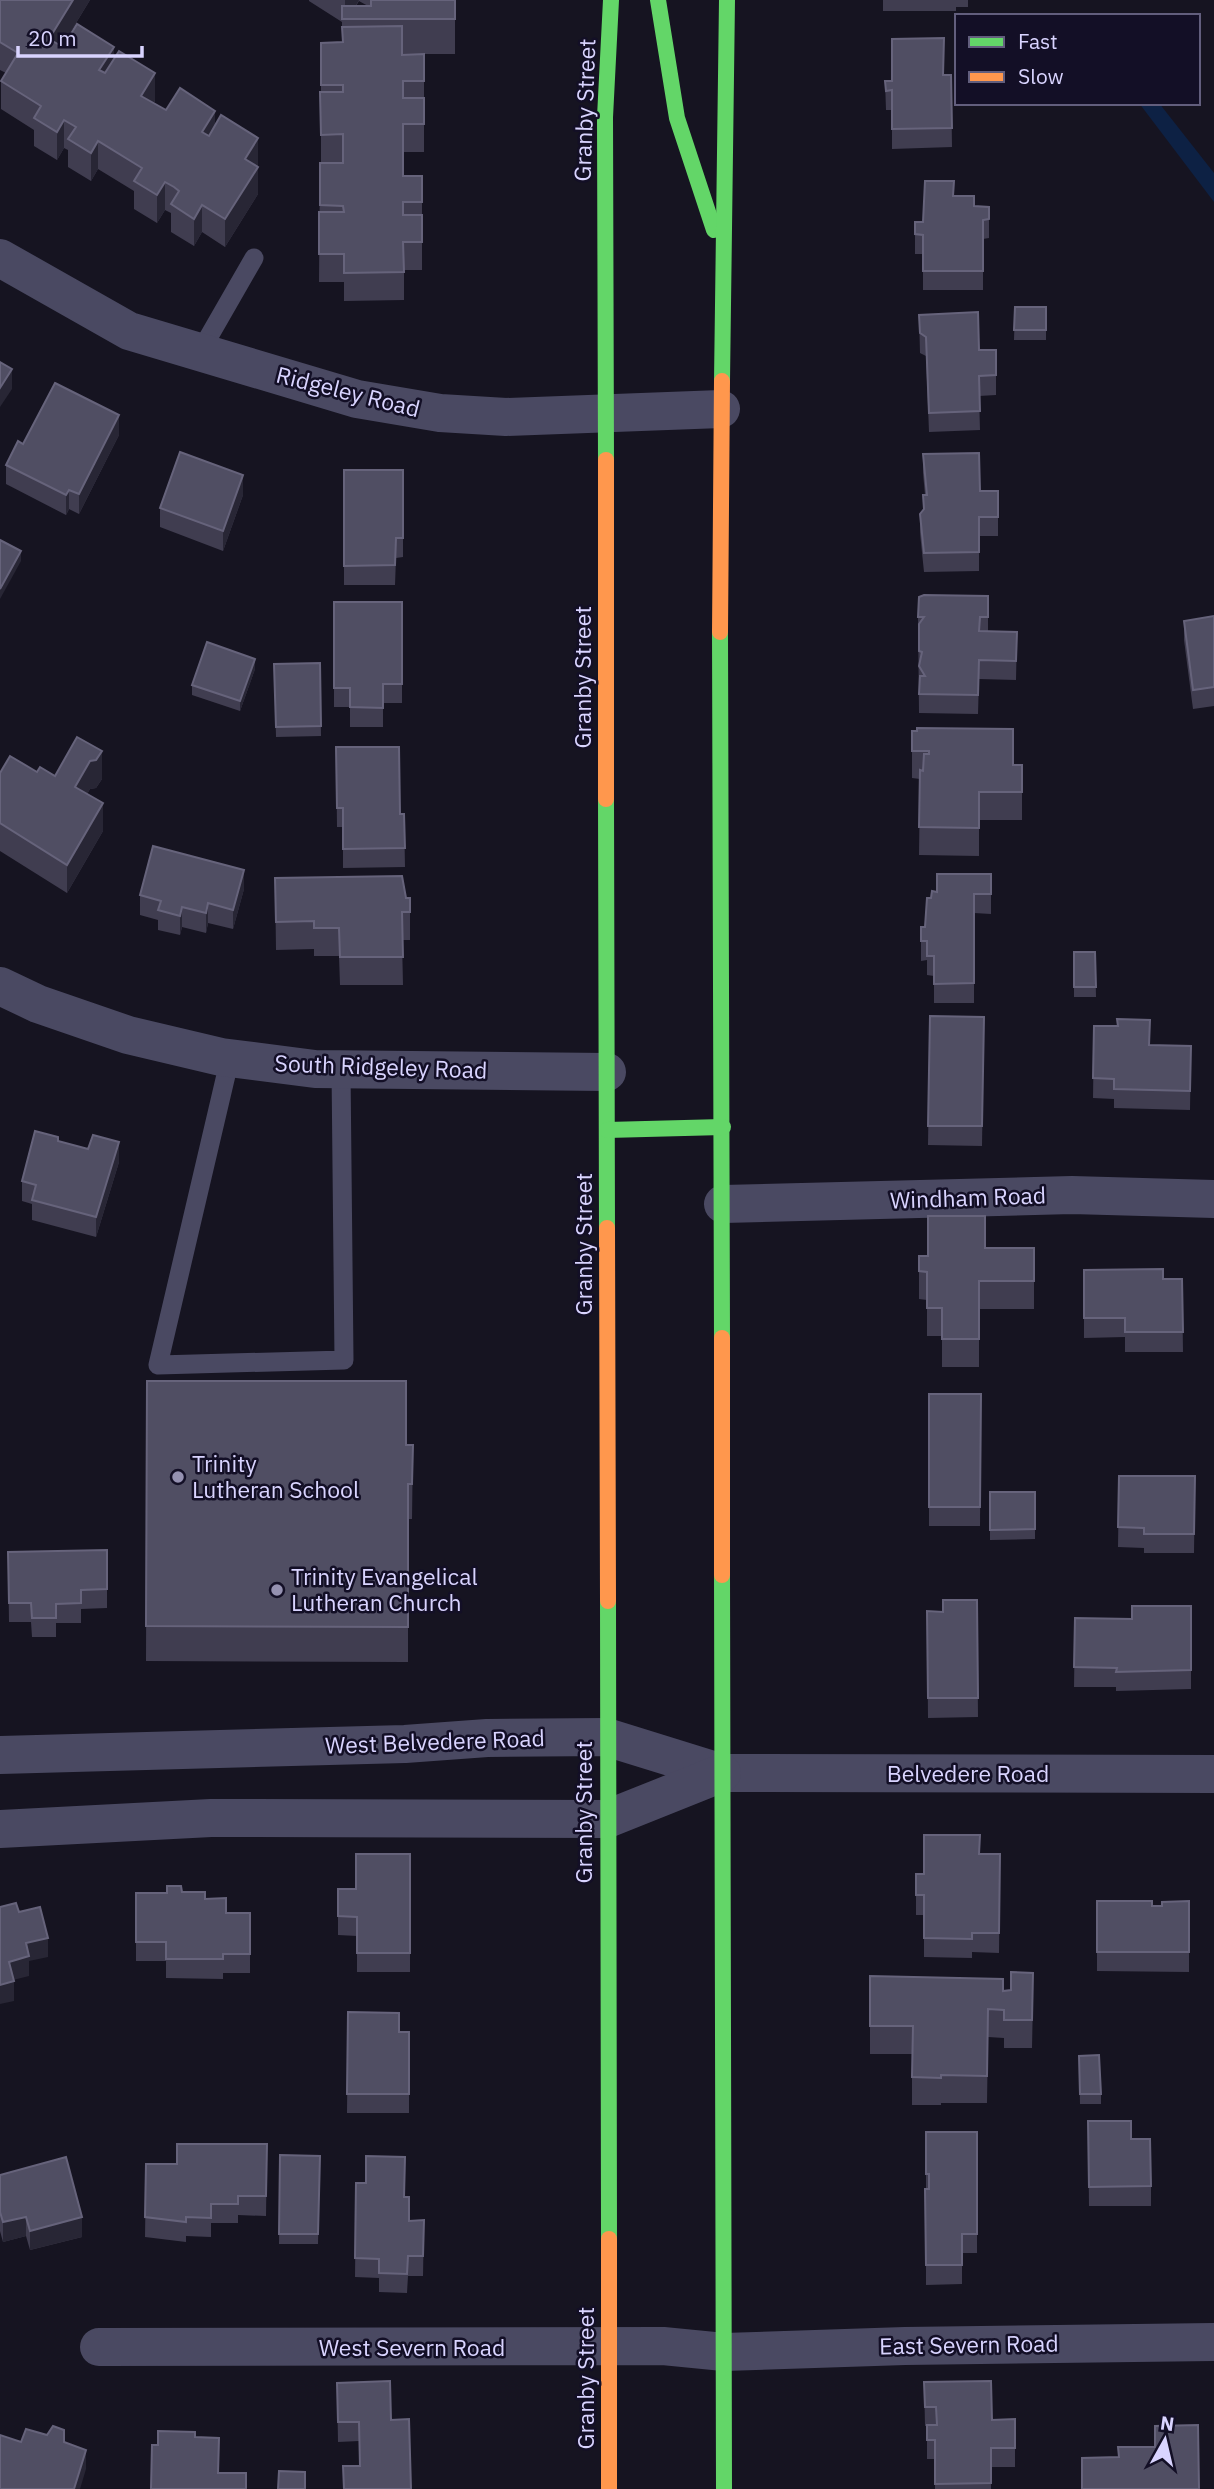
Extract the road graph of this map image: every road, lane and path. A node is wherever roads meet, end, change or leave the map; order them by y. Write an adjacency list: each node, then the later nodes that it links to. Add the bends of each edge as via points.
1 (611, 0): 9 (main road, Granby Street, via 605,117)
2 (659, 0): 4 (main road, via 677,118)
3 (727, 0): 4 (main road)
4 (722, 251): 8 (main road)
5 (0, 258): 7 (street, Ridgeley Road, via 129,331)
6 (254, 258): 7 (lane)
7 (200, 352): 9 (street, Ridgeley Road, via 358,399 439,413 506,417)
8 (721, 409): 9 (street, Ridgeley Road); 14 (main road)
9 (606, 412): 13 (main road, Granby Street)
10 (0, 986): 11 (street, South Ridgeley Road, via 128,1035)
11 (230, 1058): 12 (street, South Ridgeley Road); 12 (lane, via 158,1365 344,1360)
12 (341, 1069): 13 (street, South Ridgeley Road)
13 (607, 1072): 15 (main road, Granby Street)
14 (723, 1128): 15 (main road); 17 (main road)
15 (607, 1130): 18 (main road, Granby Street)
16 (1214, 1199): 17 (street, Windham Road, via 1072,1195)
17 (723, 1204): 20 (main road)
18 (606, 1737): 19 (street, West Belvedere Road); 20 (street, West Belvedere Road); 22 (main road, Granby Street)
19 (0, 1755)
20 (722, 1773): 21 (street, Belvedere Road); 22 (street); 27 (main road)
21 (1214, 1774)
22 (607, 1819): 23 (street, via 211,1818); 25 (main road, Granby Street)
23 (0, 1829)
24 (1214, 2342): 27 (street, East Severn Road)
25 (609, 2346): 26 (street, West Severn Road); 27 (street, West Severn Road); 28 (main road, Granby Street)
26 (99, 2347)
27 (724, 2352): 29 (main road)
28 (609, 2489)
29 (724, 2489)

